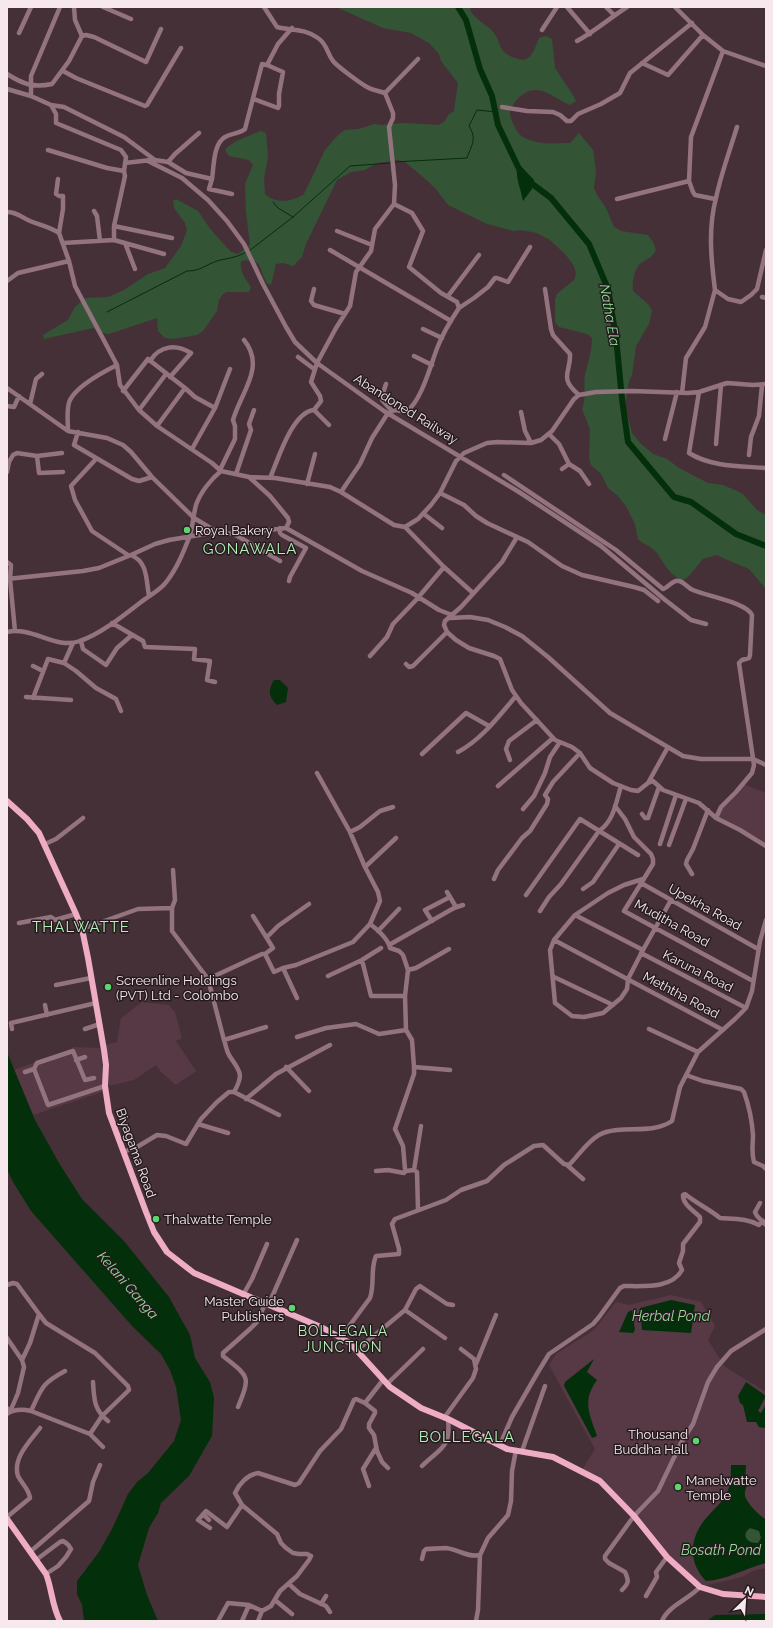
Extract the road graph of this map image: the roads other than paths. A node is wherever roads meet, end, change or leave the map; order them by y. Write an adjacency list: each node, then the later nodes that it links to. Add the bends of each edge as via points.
1 (31, 7): 17 (street)
2 (60, 7): 30 (street, via 31,76)
3 (74, 7): 19 (street, via 75,20)
4 (103, 7): 12 (street)
5 (264, 7): 14 (street, via 277,27)
6 (557, 7): 16 (street)
7 (567, 7): 18 (street)
8 (606, 7): 11 (street)
9 (627, 7): 11 (street)
10 (675, 7): 13 (street)
11 (614, 15): 18 (street)
12 (131, 18)
13 (692, 23): 20 (street); 25 (street)
14 (292, 28): 26 (street, via 278,44); 32 (street, via 319,38 328,48 334,63 368,87)
15 (161, 29): 19 (street, via 146,62 94,37)
16 (542, 30)
17 (19, 33)
18 (590, 34): 21 (street)
19 (82, 36): 28 (street)
20 (703, 36): 23 (street); 25 (street, via 668,75)
21 (577, 42)
22 (181, 48): 28 (street, via 145,106)
23 (723, 51): 27 (street); 47 (street, via 691,137)
24 (418, 59): 32 (street)
25 (642, 63): 36 (street, via 630,73 620,93 578,114 571,121 553,112)
26 (268, 64): 34 (street, via 262,64); 34 (street, via 283,72 279,106 278,108)
27 (765, 65)
28 (63, 71): 30 (street, via 52,84)
29 (7, 74): 30 (street)
30 (30, 85): 33 (street)
31 (7, 89): 33 (street)
32 (385, 93): 51 (street, via 393,113 390,127)
33 (31, 96): 35 (street)
34 (254, 99): 46 (street, via 245,129 220,141)
35 (51, 105): 40 (street, via 64,107 124,137); 43 (street, via 56,114 56,123 121,150 126,156)
36 (502, 107)
37 (737, 126): 50 (street)
38 (199, 133): 42 (street)
39 (48, 150): 44 (street)
40 (155, 160): 41 (street); 42 (street)
41 (148, 161): 43 (street); 85 (street, Abandoned Railway, via 182,178 227,221 244,244 266,291 292,337)
42 (168, 162): 46 (street, via 186,173)
43 (125, 163): 44 (street)
44 (124, 171): 54 (street)
45 (58, 179): 56 (street, via 56,194 63,196)
46 (212, 179): 48 (street, via 209,189)
47 (689, 181): 49 (street); 50 (street, via 695,195)
48 (232, 194)
49 (617, 199)
50 (715, 199): 74 (street, via 711,230)
51 (394, 204): 62 (street, via 375,229); 75 (street, via 412,213 423,231 409,267)
52 (94, 211): 59 (street)
53 (7, 212): 56 (street, via 15,212)
54 (114, 226): 57 (street); 58 (street)
55 (337, 231): 62 (street)
56 (59, 233): 60 (street)
57 (172, 238)
58 (114, 240): 59 (street); 61 (street)
59 (100, 241): 60 (street)
60 (63, 243): 68 (street)
61 (125, 243): 66 (street); 70 (street)
62 (372, 245): 69 (street, via 371,251)
63 (530, 247): 76 (street, via 508,282 495,278 488,287)
64 (330, 250): 69 (street)
65 (766, 250): 74 (street, via 757,289 751,295 741,302 728,299)
66 (164, 254)
67 (479, 255): 75 (street)
68 (69, 261): 71 (street, via 18,273); 86 (street, via 75,286)
69 (359, 266): 77 (street, via 350,306); 78 (street)
70 (135, 269)
71 (7, 281)
72 (314, 289): 77 (street, via 311,301 314,305)
73 (545, 289): 100 (street, via 553,335 570,354 567,380)
74 (715, 290): 98 (street, via 705,327 686,358)
75 (448, 296): 76 (street, via 457,302)
76 (459, 308): 78 (street)
77 (345, 314): 85 (street)
78 (451, 321): 80 (street)
79 (423, 329): 80 (street)
80 (442, 338): 87 (street)
81 (244, 340): 128 (street, via 252,354 253,370 233,420 235,439)
82 (414, 356): 87 (street)
83 (298, 357): 89 (street)
84 (150, 361): 91 (street); 91 (street, via 162,348 180,347 191,353); 97 (street, via 148,359)
85 (317, 363): 89 (street); 108 (street, Abandoned Railway)
86 (117, 365): 97 (street, via 118,380); 112 (street, via 103,372 69,400)
87 (432, 365): 108 (street, via 408,410)
88 (230, 369): 104 (street)
89 (314, 369): 107 (street, via 311,382 321,401)
90 (42, 374): 102 (street, via 36,379)
91 (168, 375): 96 (street); 105 (street)
92 (386, 384): 108 (street, via 382,400)
93 (764, 384): 94 (street); 121 (street)
94 (721, 385): 99 (street); 117 (street)
95 (7, 388): 101 (street)
96 (184, 388): 104 (street); 110 (street)
97 (123, 391): 105 (street)
98 (679, 392): 99 (street); 100 (street, via 654,390); 115 (street)
99 (699, 392): 126 (street, via 689,453 694,457 727,465)
100 (579, 395): 114 (street)
101 (19, 396): 102 (street); 103 (street, via 14,407)
102 (30, 404): 112 (street)
103 (7, 406)
104 (215, 408): 118 (street)
105 (139, 410): 110 (street)
106 (254, 410): 131 (street, via 249,424 251,430)
107 (314, 410): 111 (street); 135 (street, via 302,414 288,436)
108 (390, 412): 123 (street, Abandoned Railway); 138 (street)
109 (521, 412): 116 (street, via 525,431)
110 (157, 426): 118 (street)
111 (329, 426)
112 (68, 430): 113 (street)
113 (78, 432): 124 (street, via 74,446); 134 (street, via 107,438 122,445)
114 (549, 434): 116 (street); 125 (street, via 559,444)
115 (665, 439)
116 (531, 443): 123 (street, via 487,443)
117 (716, 444)
118 (192, 449): 128 (street)
119 (62, 453): 122 (street)
120 (315, 454): 136 (street)
121 (749, 455)
122 (37, 456): 129 (street, via 17,453 13,455); 130 (street, via 40,473)
123 (460, 456): 139 (street); 162 (street, Abandoned Railway, via 601,546 691,620)
124 (96, 459): 134 (street, via 132,479 139,481); 150 (street, via 71,486 75,500 92,531)
125 (569, 464): 127 (street); 137 (street, via 580,471)
126 (766, 468)
127 (562, 469)
128 (220, 471): 131 (street); 141 (street, via 196,504)
129 (7, 472)
130 (63, 472)
131 (236, 474): 133 (street)
132 (504, 475): 188 (street, via 616,550 663,589 680,581 692,589 741,606 751,613 750,655 739,663)
133 (249, 477): 135 (street); 144 (street, via 270,496 288,518)
134 (152, 478): 141 (street)
135 (270, 478): 136 (street)
136 (307, 484): 138 (street, via 327,486)
137 (589, 484)
138 (341, 492): 142 (street, via 390,523)
139 (440, 493): 140 (street); 149 (street, via 464,505 487,523)
140 (424, 514): 142 (street); 145 (street)
141 (194, 518): 146 (street); 148 (street)
142 (405, 527): 153 (street)
143 (280, 528): 144 (street); 147 (street); 155 (street, via 280,534 306,548)
144 (286, 528): 158 (street, via 362,571)
145 (442, 528)
146 (217, 532): 147 (street); 148 (street)
147 (234, 534): 151 (street)
148 (190, 536): 150 (street, via 155,544); 157 (street, via 167,581)
149 (517, 537): 156 (street, via 502,562); 159 (street, via 562,566 582,575 644,590)
150 (129, 555): 154 (street, via 99,568); 157 (street, via 137,557 144,565)
151 (280, 561)
152 (7, 562): 154 (street, via 11,565)
153 (444, 567): 156 (street); 158 (street)
154 (9, 579): 163 (street)
155 (289, 581)
156 (473, 593): 160 (street)
157 (149, 596): 161 (street)
158 (419, 597): 160 (street); 169 (street, via 393,624 387,637)
159 (658, 601)
160 (451, 616): 165 (street, via 445,621); 184 (street, via 488,620 522,636 610,713)
161 (112, 623): 166 (street); 167 (street)
162 (706, 624)
163 (15, 631): 164 (street); 168 (street, via 56,642)
164 (7, 632)
165 (447, 632): 171 (street, via 413,666 409,667); 175 (street, via 469,648 500,659)
166 (132, 635): 167 (street, via 117,648 106,665 83,649); 174 (street, via 143,641 145,647 195,649 194,659 210,661 207,680)
167 (81, 641): 168 (street)
168 (73, 643): 170 (street)
169 (370, 656)
170 (64, 663): 173 (street, via 49,658); 179 (street, via 96,688 116,699)
171 (406, 664)
172 (33, 666): 173 (street)
173 (43, 671): 177 (street)
174 (215, 682)
175 (516, 696): 180 (street); 181 (street)
176 (26, 698): 177 (street)
177 (33, 698): 178 (street)
178 (71, 700)
179 (121, 711)
180 (537, 720): 182 (street); 189 (street, via 509,741 506,749)
181 (490, 726): 185 (street); 187 (street, via 466,713)
182 (553, 738): 183 (street); 193 (street)
183 (560, 742): 186 (street); 201 (street, via 550,757 534,796)
184 (668, 747): 188 (street, via 684,756 701,759); 192 (street)
185 (458, 752)
186 (580, 753): 194 (street, via 590,768); 218 (street, via 553,782 545,795 548,799 547,804)
187 (422, 754)
188 (754, 759): 190 (street); 205 (street, via 752,773 721,807)
189 (510, 760)
190 (766, 765)
191 (317, 773): 207 (street)
192 (648, 783): 194 (street, via 638,791); 195 (street, via 653,781)
193 (498, 786)
194 (621, 786): 199 (street)
195 (659, 786): 196 (street); 203 (street, via 648,818)
196 (676, 795): 197 (street); 211 (street)
197 (686, 799): 202 (street, via 694,800); 212 (street)
198 (7, 801): 209 (main road, Biyagama Road, via 27,819)
199 (615, 806): 206 (street, via 605,827); 219 (street, Muditha Road, via 634,837 653,859 653,864)
200 (393, 807): 207 (street, via 380,811)
201 (523, 809)
202 (708, 810): 205 (street); 217 (street, via 686,864)
203 (642, 814)
204 (83, 818): 209 (street, via 56,839)
205 (716, 818): 213 (street)
206 (599, 831): 210 (street); 222 (street, via 580,819); 230 (street, via 562,884)
207 (350, 832): 215 (street)
208 (396, 838): 215 (street)
209 (45, 844): 231 (main road, Biyagama Road)
210 (619, 844): 214 (street); 220 (street, via 596,877)
211 (660, 844)
212 (669, 845)
213 (766, 846)
214 (638, 855)
215 (365, 867): 237 (street, via 380,901)
216 (173, 870): 228 (street, via 175,900)
217 (692, 874)
218 (494, 879)
219 (642, 881): 224 (street, Upekha Road); 233 (street, via 624,885 608,893); 238 (street, Muditha Road, via 624,910)
220 (583, 889)
221 (447, 892): 223 (street)
222 (526, 895)
223 (450, 897): 227 (street); 235 (street, via 425,910)
224 (672, 900): 238 (street); 246 (street, Upekha Road)
225 (309, 904): 241 (street, via 278,926)
226 (463, 905): 227 (street)
227 (456, 907): 235 (street)
228 (172, 908): 239 (street, via 138,909); 255 (street, via 172,931)
229 (400, 909): 240 (street)
230 (540, 910)
231 (76, 914): 236 (street, via 55,920 51,917); 239 (main road, Biyagama Road)
232 (253, 916): 241 (street)
233 (575, 916): 242 (street); 247 (street, Karuna Road)
234 (766, 920): 246 (street)
235 (432, 921): 243 (street)
236 (19, 923)
237 (370, 924): 240 (street); 250 (street, via 353,942)
238 (655, 927): 247 (street); 257 (street, Muditha Road)
239 (82, 928): 254 (main road, Biyagama Road)
240 (378, 931): 243 (street)
241 (267, 938): 248 (street, via 274,948)
242 (554, 940): 253 (street, via 550,950); 256 (street, Meththa Road)
243 (389, 945): 251 (street, via 403,955)
244 (380, 948): 249 (street)
245 (449, 949): 251 (street)
246 (758, 950): 257 (street)
247 (642, 952): 256 (street); 264 (street, Karuna Road)
248 (265, 954): 250 (street, via 274,972); 255 (street)
249 (362, 960): 252 (street); 259 (street, via 371,996)
250 (283, 968): 260 (street)
251 (408, 970): 259 (street)
252 (328, 976)
253 (554, 977): 263 (street); 263 (street, via 555,1003 572,1016 584,1017 603,1013)
254 (91, 978): 258 (street); 261 (main road, Biyagama Road)
255 (208, 979): 274 (street)
256 (628, 979): 263 (street, via 628,989); 272 (street, Meththa Road)
257 (753, 981): 264 (street)
258 (56, 985)
259 (405, 996): 271 (street)
260 (297, 998)
261 (96, 1003): 265 (street); 266 (main road, Biyagama Road)
262 (44, 1005): 265 (street)
263 (613, 1005)
264 (746, 1008): 272 (street)
265 (47, 1015): 268 (street, via 11,1024)
266 (100, 1024): 269 (street); 286 (main road, Biyagama Road, via 106,1065)
267 (266, 1027): 274 (street)
268 (12, 1029)
269 (85, 1029)
270 (649, 1029): 276 (street)
271 (406, 1030): 273 (street, via 379,1034 356,1024 326,1028); 280 (street, via 412,1040)
272 (723, 1030): 276 (street)
273 (297, 1037)
274 (224, 1040): 288 (street, via 240,1075 239,1084)
275 (330, 1045): 279 (street)
276 (698, 1052): 284 (street)
277 (85, 1057): 278 (street)
278 (76, 1060): 281 (street, via 73,1051 37,1063); 285 (street, via 85,1080)
279 (286, 1067): 287 (street); 289 (street)
280 (414, 1067): 282 (street); 299 (street, via 414,1074 395,1129 403,1146)
281 (34, 1069): 283 (street); 286 (street, via 48,1105)
282 (450, 1070)
283 (25, 1072)
284 (686, 1075): 295 (street, via 679,1091 672,1121 644,1129 605,1132); 297 (street, via 741,1089 744,1092 753,1136 751,1154 754,1162)
285 (94, 1078)
286 (105, 1086): 294 (main road, Biyagama Road, via 109,1113)
287 (309, 1091)
288 (234, 1092): 289 (street); 291 (street, via 224,1095)
289 (246, 1099): 290 (street)
290 (279, 1115)
291 (198, 1124): 293 (street); 294 (street, via 186,1144 157,1135)
292 (421, 1126): 296 (street)
293 (228, 1133)
294 (123, 1152): 307 (main road, Biyagama Road, via 152,1226 167,1252 194,1273)
295 (567, 1165): 300 (street); 302 (street, via 543,1145 534,1146 504,1165 487,1181)
296 (414, 1170): 299 (street); 302 (street, via 417,1172)
297 (766, 1170)
298 (376, 1171): 299 (street)
299 (406, 1171)
300 (583, 1179)
301 (760, 1203): 303 (street, via 755,1212)
302 (418, 1210): 314 (street, via 398,1216 392,1221 399,1254 376,1256 370,1298)
303 (764, 1223): 335 (street, via 759,1225 739,1218 720,1218 683,1195 687,1205 700,1216 700,1222 683,1244 679,1263 682,1270 679,1276 660,1285 620,1288 592,1324 549,1354 512,1417)
304 (297, 1240): 308 (street)
305 (267, 1244): 307 (street)
306 (7, 1286): 311 (street, via 17,1284)
307 (243, 1295): 308 (main road, Biyagama Road)
308 (266, 1305): 314 (main road, Biyagama Road); 327 (street, via 254,1326 223,1353 223,1356 244,1372 247,1378)
309 (453, 1305): 310 (street, via 447,1304 420,1286)
310 (405, 1310): 316 (street); 319 (street)
311 (39, 1314): 320 (street); 330 (street, via 46,1323 95,1353 128,1386 129,1390)
312 (496, 1315): 321 (street)
313 (766, 1329): 345 (street, via 731,1351 716,1367 693,1424 680,1443 658,1490)
314 (341, 1337): 319 (main road, Biyagama Road)
315 (7, 1338): 320 (street)
316 (446, 1338)
317 (423, 1349): 324 (street)
318 (461, 1349): 321 (street, via 474,1359)
319 (357, 1350): 324 (main road, Biyagama Road)
320 (22, 1360): 328 (street, via 24,1370 18,1393)
321 (476, 1364): 331 (street, via 473,1378)
322 (65, 1371): 329 (street, via 43,1385)
323 (93, 1382): 330 (street, via 94,1402)
324 (385, 1382): 326 (street); 331 (main road, Biyagama Road, via 421,1408)
325 (545, 1386): 338 (street)
326 (365, 1403): 337 (street, via 375,1412 368,1424 374,1435); 343 (street, via 354,1400 341,1429 320,1451 299,1483 295,1485 258,1473 253,1474 239,1485 235,1494)
327 (238, 1407)
328 (8, 1411): 329 (street)
329 (31, 1411): 334 (street)
330 (102, 1416): 332 (street); 334 (street)
331 (446, 1418): 335 (main road, Biyagama Road); 340 (street, via 449,1433 444,1446)
332 (108, 1421)
333 (40, 1428): 346 (street, via 20,1454 18,1465 18,1475 30,1498)
334 (90, 1434): 336 (street)
335 (500, 1445): 338 (main road, Biyagama Road)
336 (103, 1447)
337 (376, 1448): 341 (street, via 382,1462); 342 (street, via 364,1469)
338 (519, 1451): 345 (main road, Biyagama Road, via 553,1457 600,1481); 350 (street, via 512,1471 508,1515 488,1538)
339 (100, 1465): 349 (street, via 89,1501)
340 (422, 1466)
341 (388, 1468)
342 (369, 1486)
343 (242, 1505): 344 (street, via 227,1527 209,1512); 355 (street, via 277,1534 286,1548 293,1553 311,1556)
344 (203, 1514): 347 (street); 348 (street, via 198,1520)
345 (634, 1516): 351 (main road, Biyagama Road); 357 (street, via 605,1556 609,1563 625,1572 629,1580)
346 (7, 1518): 349 (main road)
347 (209, 1520)
348 (210, 1528)
349 (30, 1552): 353 (main road)
350 (480, 1555): 352 (street, via 475,1557 446,1548 426,1549); 371 (street)
351 (667, 1557): 356 (main road, Biyagama Road); 359 (street, via 656,1572)
352 (422, 1559)
353 (36, 1560): 354 (main road); 354 (street, via 60,1542 63,1541 70,1547 66,1558)
354 (46, 1574): 367 (main road)
355 (289, 1584): 361 (street); 363 (street, via 300,1594)
356 (700, 1587): 360 (main road, Biyagama Road, via 723,1594); 372 (street, via 673,1608)
357 (622, 1590)
358 (326, 1596): 363 (street)
359 (646, 1596)
360 (766, 1598)
361 (275, 1600): 364 (street); 366 (street)
362 (249, 1605): 364 (street); 368 (street, via 228,1603); 369 (street)
363 (325, 1605): 365 (street)
364 (262, 1611): 370 (street)
365 (330, 1612)
366 (292, 1614)
367 (60, 1621)
368 (218, 1621)
369 (242, 1621)
370 (258, 1621)
371 (476, 1621)
372 (662, 1621)

